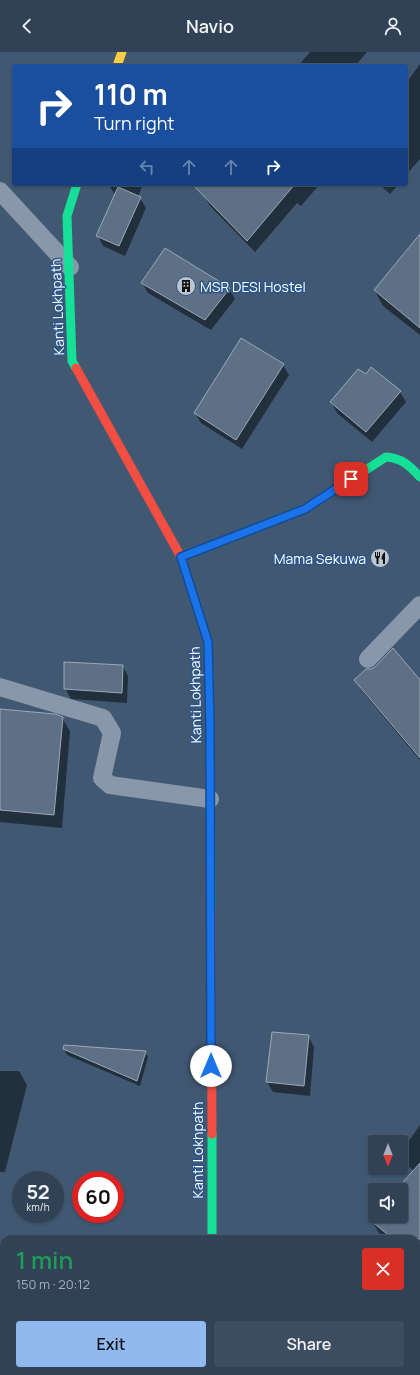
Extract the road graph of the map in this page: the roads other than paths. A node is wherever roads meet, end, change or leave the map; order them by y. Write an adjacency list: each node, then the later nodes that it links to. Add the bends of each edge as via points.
1 (122, 52): 2 (main road)
2 (118, 64)
3 (76, 186): 5 (main road, Kanti Lokhpath, via 67,216)
4 (0, 191): 5 (lane)
5 (70, 267): 7 (main road, Kanti Lokhpath, via 72,361)
6 (420, 476): 7 (main road, via 405,462 395,457 386,457 305,509)
7 (181, 557): 11 (main road, Kanti Lokhpath, via 208,642)
8 (420, 605): 9 (lane)
9 (368, 659)
10 (0, 687): 11 (lane, via 103,718 112,733 102,778 110,785)
11 (210, 799): 12 (main road, Kanti Lokhpath)
12 (212, 1235)

